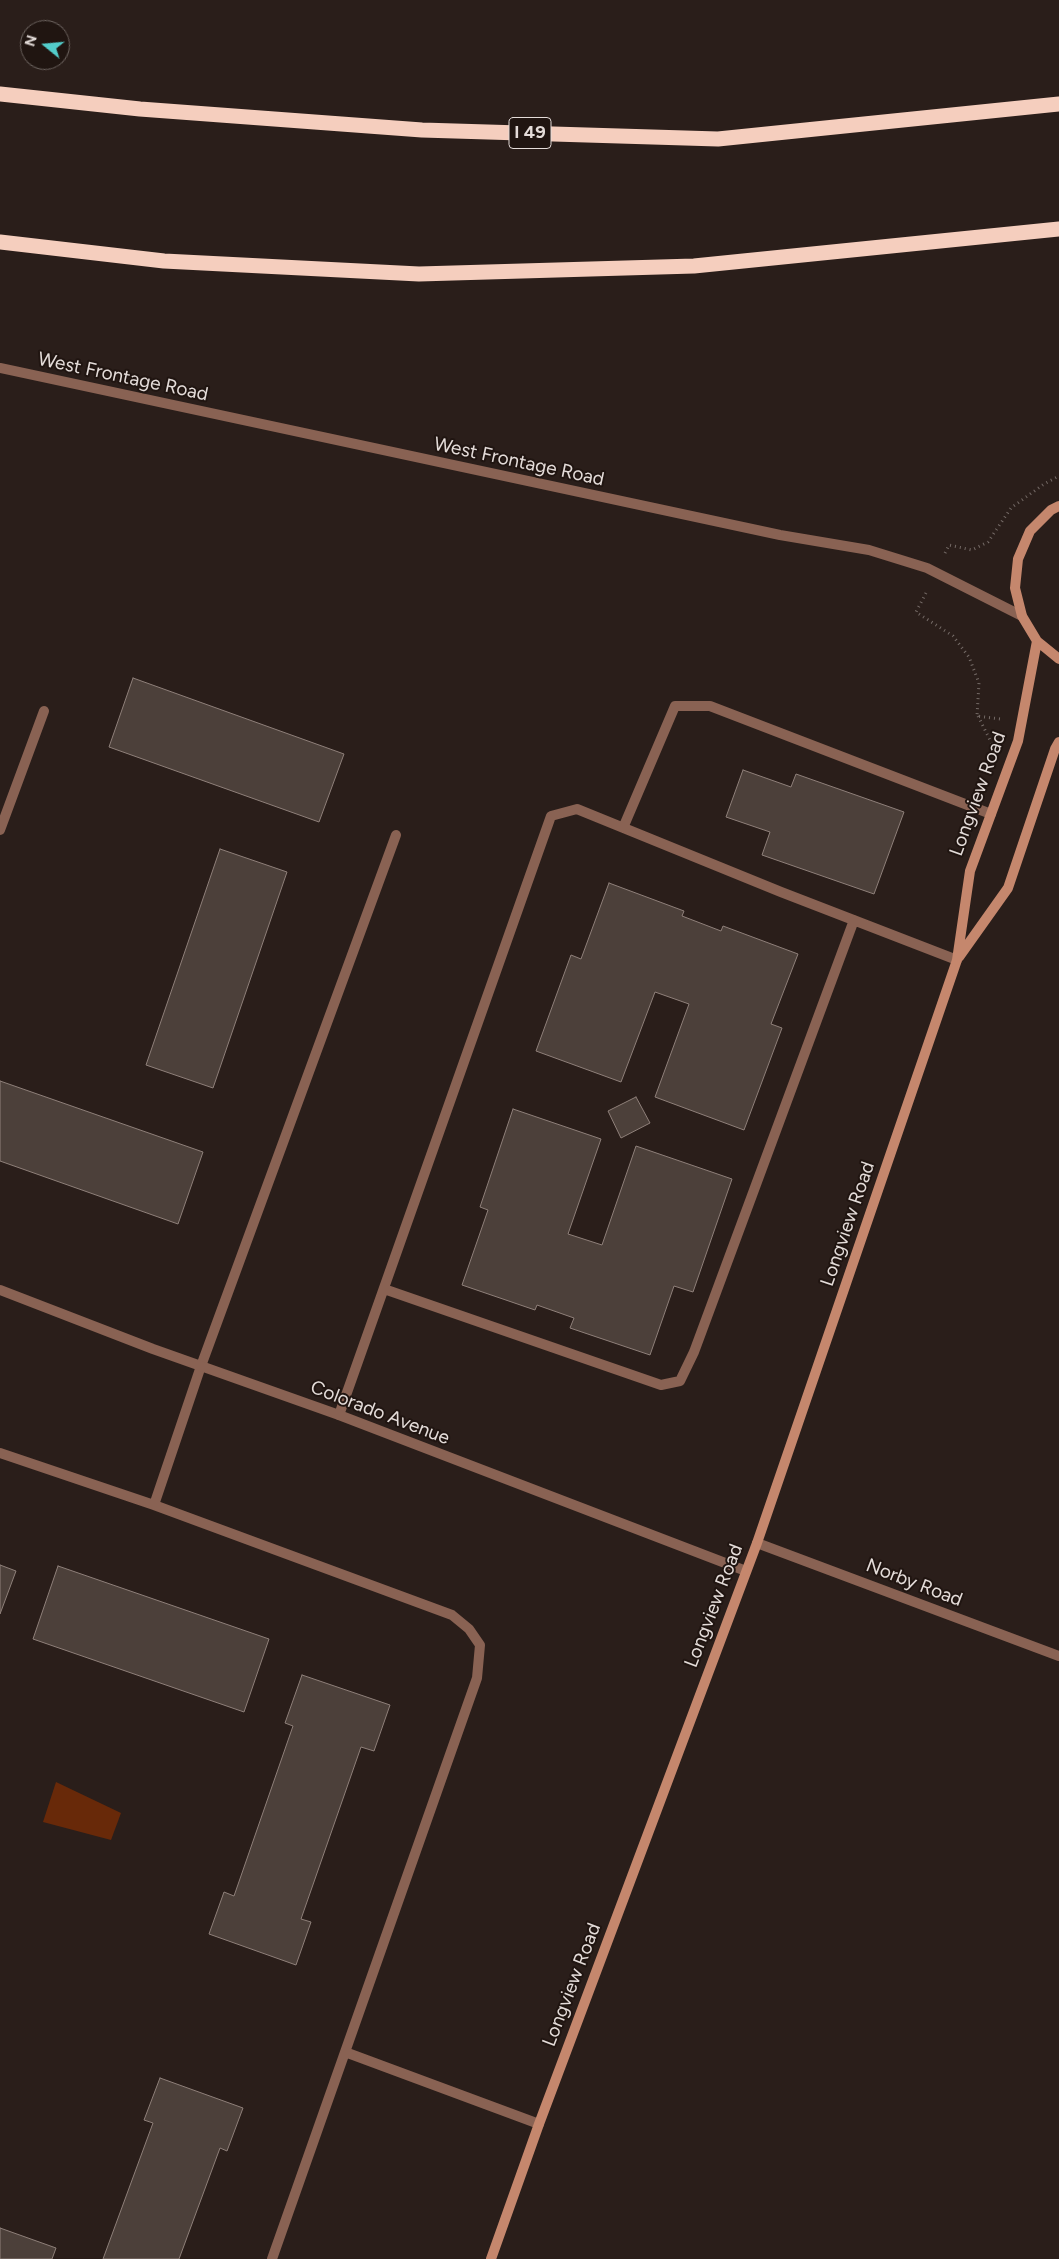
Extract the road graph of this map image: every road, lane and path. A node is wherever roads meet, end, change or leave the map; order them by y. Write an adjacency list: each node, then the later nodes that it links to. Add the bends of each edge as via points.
1 (0, 94): 2 (highway, I 49, via 140,109 422,130 718,139)
2 (1059, 104)
3 (1059, 229): 4 (highway, via 694,266 419,274 164,261)
4 (0, 242)
5 (0, 368): 7 (street, West Frontage Road, via 770,533 869,550 927,568)
6 (1059, 506): 7 (main road, via 1030,531 1018,559 1015,588)
7 (1022, 616): 8 (main road)
8 (1037, 641): 9 (main road); 12 (main road, Longview Road, via 1018,742)
9 (1059, 659)
10 (44, 711): 14 (street)
11 (1059, 742): 17 (main road, Longview Road, via 1008,888)
12 (991, 814): 13 (street, via 710,706 675,706); 17 (main road, Longview Road, via 970,871)
13 (624, 828): 16 (street); 18 (street, via 577,809 551,816)
14 (0, 830)
15 (396, 835): 20 (street)
16 (854, 920): 17 (street); 18 (street, via 680,1381 661,1386)
17 (957, 960): 24 (main road, Longview Road)
18 (384, 1289): 21 (street)
19 (0, 1290): 20 (street, Colorado Avenue)
20 (201, 1366): 21 (street, Colorado Avenue); 23 (street)
21 (339, 1415): 25 (street, Colorado Avenue)
22 (0, 1453): 23 (street)
23 (154, 1505): 27 (street, via 452,1615 469,1629 480,1645 478,1678)
24 (757, 1543): 25 (main road, Longview Road); 26 (street, Norby Road)
25 (746, 1571): 28 (main road, Longview Road)
26 (1059, 1656)
27 (345, 2052): 28 (street); 29 (street)
28 (539, 2124): 30 (main road, Longview Road)
29 (272, 2259)
30 (491, 2259)

